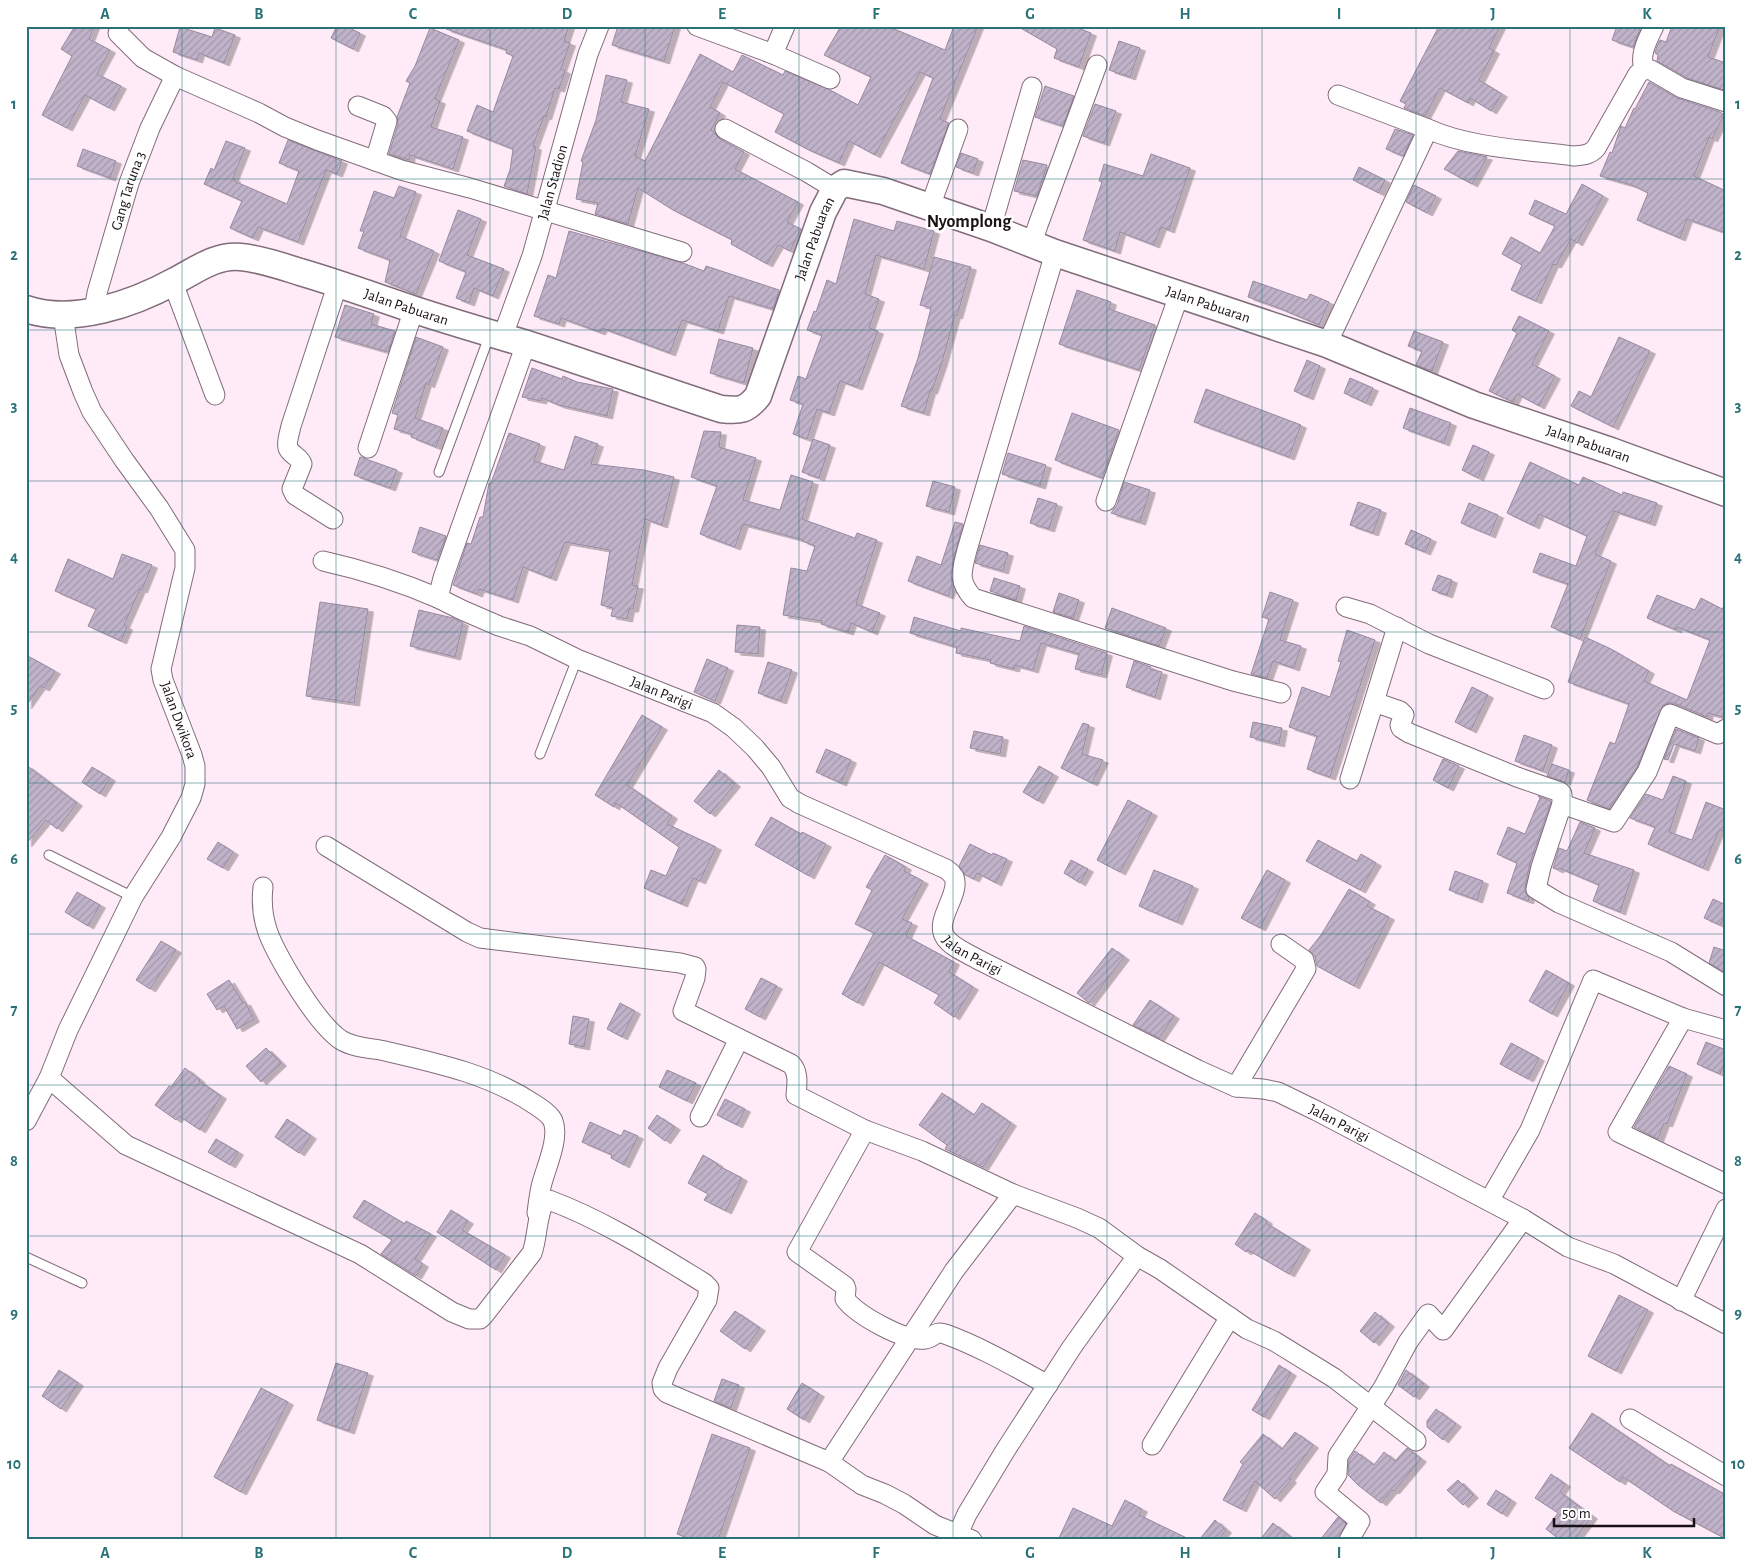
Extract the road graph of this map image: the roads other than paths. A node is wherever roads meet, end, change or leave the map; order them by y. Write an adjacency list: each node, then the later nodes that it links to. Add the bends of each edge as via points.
1 (599, 26): 21 (street, Jalan Stadion, via 588,54)
2 (697, 26): 6 (street)
3 (785, 26): 6 (street)
4 (1654, 26): 8 (street, via 1645,45)
5 (118, 33): 9 (street, via 143,58)
6 (773, 54): 10 (street)
7 (1097, 66): 23 (street, via 1038,225)
8 (1644, 69): 13 (street, via 1682,88); 17 (street, via 1638,74 1596,148 1587,155 1463,142)
9 (175, 76): 18 (street, via 285,127); 30 (street, Gang Taruna 3, via 150,128 130,183)
10 (830, 79)
11 (1032, 87): 22 (street)
12 (1338, 96): 17 (street)
13 (1726, 102)
14 (358, 106): 18 (street, via 383,116 387,121)
15 (725, 129): 19 (street)
16 (958, 129): 20 (street)
17 (1428, 129): 33 (street)
18 (375, 162): 21 (street)
19 (835, 189): 20 (street, Jalan Pabuaran, via 844,183 857,184); 32 (street, Jalan Pabuaran, via 823,212 758,396 750,407 734,411 721,409)
20 (930, 207): 22 (street, Jalan Pabuaran)
21 (545, 211): 24 (street); 32 (street, Jalan Stadion)
22 (991, 228): 23 (street, Jalan Pabuaran)
23 (1044, 248): 27 (street, Jalan Pabuaran); 46 (street, via 962,574 965,588 973,598)
24 (682, 252)
25 (172, 283): 26 (street, Jalan Pabuaran, via 214,260 230,256 270,263); 30 (street, Jalan Pabuaran, via 120,305); 34 (street)
26 (338, 283): 29 (street, Jalan Pabuaran); 39 (street, via 287,444 302,464 292,489)
27 (1179, 295): 33 (street, Jalan Pabuaran); 38 (street)
28 (26, 309): 31 (street, Jalan Pabuaran)
29 (414, 309): 32 (street, Jalan Pabuaran); 35 (street)
30 (94, 311): 31 (street, Jalan Pabuaran)
31 (63, 315): 55 (street, Jalan Dwikora, via 69,355 92,412 159,508 186,555 161,669 196,766 196,784 171,838)
32 (506, 339): 36 (lane); 41 (street)
33 (1327, 344): 37 (street, Jalan Pabuaran, via 1474,405)
34 (215, 394)
35 (368, 448)
36 (439, 472)
37 (1726, 493)
38 (1106, 501)
39 (333, 519)
40 (323, 561): 41 (street, Jalan Parigi, via 412,587)
41 (440, 589): 44 (street, Jalan Parigi, via 462,610 530,636)
42 (1346, 607): 43 (street)
43 (1397, 627): 45 (street, via 1429,644); 47 (street)
44 (577, 659): 49 (lane); 62 (street, Jalan Parigi, via 713,713 755,748 790,798 946,869 954,876 956,884 943,930 944,937 952,944)
45 (1544, 689)
46 (1280, 693)
47 (1374, 702): 50 (street); 51 (street, via 1400,711 1404,715 1401,728 1409,733 1560,792)
48 (1726, 728): 51 (street, via 1718,734 1670,714 1647,772 1614,822)
49 (540, 754)
50 (1350, 779)
51 (1562, 804): 57 (street, via 1536,889 1559,903 1671,952)
52 (326, 846): 60 (street, via 480,938 695,967 695,978 683,1011)
53 (49, 854): 55 (lane)
54 (263, 887): 70 (street, via 264,923 274,949 331,1033 343,1042 357,1046 470,1072 514,1091 544,1110 553,1120 553,1146 541,1188)
55 (134, 897): 61 (street, Jalan Dwikora, via 68,1030)
56 (1281, 944): 62 (street, via 1304,960 1306,969)
57 (1726, 986)
58 (1683, 1018): 59 (street); 66 (street, via 1618,1132); 68 (street, via 1593,980 1530,1130)
59 (1726, 1030)
60 (739, 1039): 63 (street); 65 (street, via 792,1064 797,1074 796,1095)
61 (49, 1078): 64 (street, Jalan Dwikora); 70 (street, via 126,1145 360,1254 452,1312 469,1319 480,1319 484,1315 532,1253)
62 (1236, 1087): 68 (street, Jalan Parigi, via 1278,1092)
63 (700, 1117)
64 (26, 1121)
65 (865, 1130): 67 (street, via 922,1151); 78 (street, via 797,1252 845,1286 845,1299 851,1307)
66 (1726, 1184)
67 (1013, 1194): 72 (street, via 1099,1228); 78 (street, via 954,1271)
68 (1489, 1201): 71 (street, Jalan Parigi)
69 (1726, 1209): 75 (street)
70 (537, 1219): 84 (street, via 546,1200 565,1206 644,1246 704,1283 709,1288 707,1300 668,1368 663,1389)
71 (1523, 1219): 75 (street, Jalan Parigi, via 1568,1247 1614,1264); 80 (street, via 1443,1330 1428,1314)
72 (1137, 1256): 76 (street); 79 (street)
73 (26, 1257): 74 (lane)
74 (82, 1283)
75 (1681, 1300): 77 (street, Jalan Parigi)
76 (1230, 1317): 80 (street, via 1334,1378); 83 (street)
77 (1724, 1319)
78 (909, 1339): 79 (street, via 925,1339 935,1333 944,1333); 84 (street)
79 (1048, 1385): 87 (street, via 967,1514)
80 (1371, 1405): 82 (street); 88 (street, via 1338,1456 1337,1474 1325,1492 1360,1521)
81 (1630, 1419): 85 (street)
82 (1416, 1441)
83 (1152, 1445)
84 (829, 1462): 86 (street, via 862,1485 904,1504)
85 (1726, 1476)
86 (931, 1533): 87 (street)
87 (965, 1537)
88 (1349, 1540)

